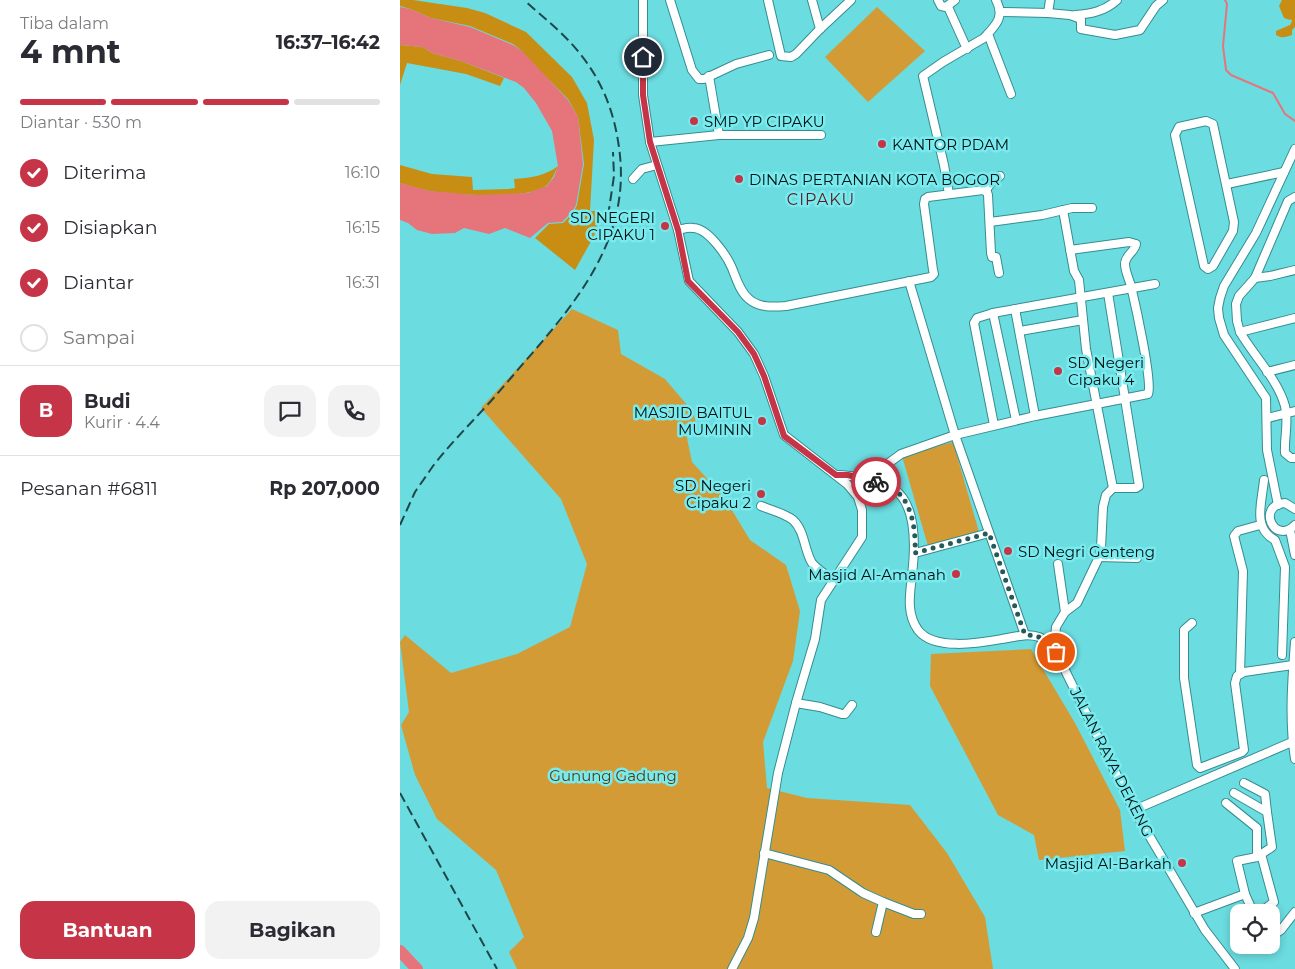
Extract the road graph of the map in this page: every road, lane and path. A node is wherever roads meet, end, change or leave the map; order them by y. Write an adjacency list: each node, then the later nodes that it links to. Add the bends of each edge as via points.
1 (642, 0): 24 (street, via 643,95)
2 (670, 0): 20 (street, via 693,74 699,79)
3 (768, 0): 16 (street, via 781,56 796,54)
4 (812, 0): 16 (street)
5 (851, 0): 16 (street)
6 (938, 0): 12 (street, via 941,6)
7 (955, 0): 12 (street)
8 (996, 0): 13 (street)
9 (1050, 0): 14 (street)
10 (1117, 0): 15 (street, via 1106,9)
11 (1162, 0): 15 (street, via 1140,30 1115,34 1081,29 1081,19)
12 (948, 6): 18 (street)
13 (1001, 12): 14 (street); 17 (street)
14 (1048, 13): 15 (street)
15 (1070, 15)
16 (820, 29)
17 (988, 34): 18 (street); 21 (street)
18 (967, 49): 32 (street, via 923,76)
19 (769, 55): 20 (street)
20 (709, 76): 22 (street)
21 (1011, 94)
22 (719, 135): 23 (street); 24 (street)
23 (822, 135)
24 (650, 142): 26 (street)
25 (1295, 149): 27 (street)
26 (657, 166): 29 (street, via 642,169); 37 (street)
27 (1284, 172): 30 (street); 60 (street, via 1256,232 1224,286 1218,308 1224,335 1266,398)
28 (1000, 176): 31 (street)
29 (633, 179)
30 (1227, 184): 30 (street, via 1211,122 1206,120 1179,127 1175,135 1204,266 1208,268 1213,266 1234,226)
31 (985, 191): 32 (street); 36 (street)
32 (949, 194): 42 (street, via 928,197 924,202 934,274)
33 (1295, 198): 41 (street, via 1288,201)
34 (1092, 208): 35 (street)
35 (1063, 210): 36 (street); 38 (street)
36 (990, 222): 40 (street, via 991,253 996,257)
37 (678, 230): 42 (street, via 694,228 715,241 744,294 766,306 786,306); 65 (street, via 688,281 738,332 754,354 784,436)
38 (1070, 250): 44 (street, via 1134,243 1135,248 1125,263); 46 (street)
39 (1295, 270): 41 (street)
40 (999, 273)
41 (1255, 278): 52 (street, via 1236,304)
42 (909, 281): 63 (street)
43 (1155, 284): 44 (street)
44 (1131, 288): 45 (street); 55 (street, via 1150,390 1145,396)
45 (1108, 293): 46 (street); 55 (street)
46 (1081, 297): 47 (street); 50 (street)
47 (1015, 309): 48 (street); 51 (street)
48 (993, 313): 61 (street); 62 (street, via 977,318 974,323)
49 (1295, 318): 52 (street)
50 (1083, 320): 51 (street); 56 (street)
51 (1020, 331): 59 (street)
52 (1240, 332): 54 (street)
53 (1295, 364): 54 (street)
54 (1267, 372): 58 (street, via 1282,398)
55 (1125, 399): 56 (street); 68 (street, via 1139,486)
56 (1097, 404): 59 (street); 68 (street)
57 (1295, 411): 58 (street)
58 (1286, 413): 60 (street); 64 (street, via 1285,453)
59 (1036, 416): 61 (street)
60 (1268, 418): 69 (street, via 1267,450)
61 (1016, 420): 62 (street)
62 (994, 425): 63 (street)
63 (955, 435): 67 (street, via 895,458); 74 (street)
64 (1295, 458)
65 (836, 475): 67 (street, JALAN RAYA DEKENG); 80 (street, via 858,497 863,521 859,544)
66 (1264, 480): 72 (street)
67 (877, 483): 75 (street, JALAN RAYA DEKENG, via 894,489 903,498 916,538)
68 (1113, 488): 77 (street, via 1106,495 1103,507)
69 (1278, 505): 71 (street, via 1289,504); 73 (street, via 1272,511 1271,523 1286,531)
70 (761, 506): 80 (street, via 794,522 811,561)
71 (1295, 509)
72 (1260, 525): 86 (street, via 1266,536 1275,540 1285,567); 88 (street, via 1238,531 1234,536 1243,570)
73 (1292, 527): 76 (street)
74 (989, 533): 75 (street); 83 (street)
75 (915, 553): 83 (street, JALAN RAYA DEKENG, via 910,612 917,628 926,637 942,643 959,644)
76 (1295, 555)
77 (1099, 557): 78 (street); 81 (street, via 1077,603)
78 (1137, 558)
79 (1058, 564): 81 (street)
80 (834, 580): 89 (street, via 822,600 816,640)
81 (1065, 612): 85 (street, via 1056,627)
82 (1192, 623): 88 (street, via 1184,630 1184,678 1200,768 1244,750 1235,683)
83 (1025, 635): 85 (street, JALAN RAYA DEKENG, via 1046,640)
84 (1295, 642): 87 (street)
85 (1056, 652): 96 (street, JALAN RAYA DEKENG)
86 (1282, 655)
87 (1293, 665): 88 (street); 91 (street)
88 (1240, 674)
89 (796, 703): 90 (street, via 842,714); 98 (street, via 778,773)
90 (852, 705)
91 (1293, 741): 92 (street); 96 (street)
92 (1295, 759)
93 (1244, 783): 97 (street, via 1265,794)
94 (1234, 794): 97 (street)
95 (1226, 803): 99 (street, via 1257,828)
96 (1134, 810): 106 (street, JALAN RAYA DEKENG)
97 (1267, 812): 99 (street, via 1272,847)
98 (764, 853): 101 (street, via 829,870); 109 (street, via 754,918)
99 (1259, 855): 100 (street, via 1237,861); 103 (street, via 1274,902)
100 (1245, 894): 102 (street); 106 (street)
101 (883, 902): 105 (street); 108 (street)
102 (1250, 904)
103 (1271, 904)
104 (1295, 912): 107 (street)
105 (921, 914)
106 (1194, 914): 110 (street, JALAN RAYA DEKENG)
107 (1280, 931)
108 (876, 932)
109 (732, 969)
110 (1235, 969)

